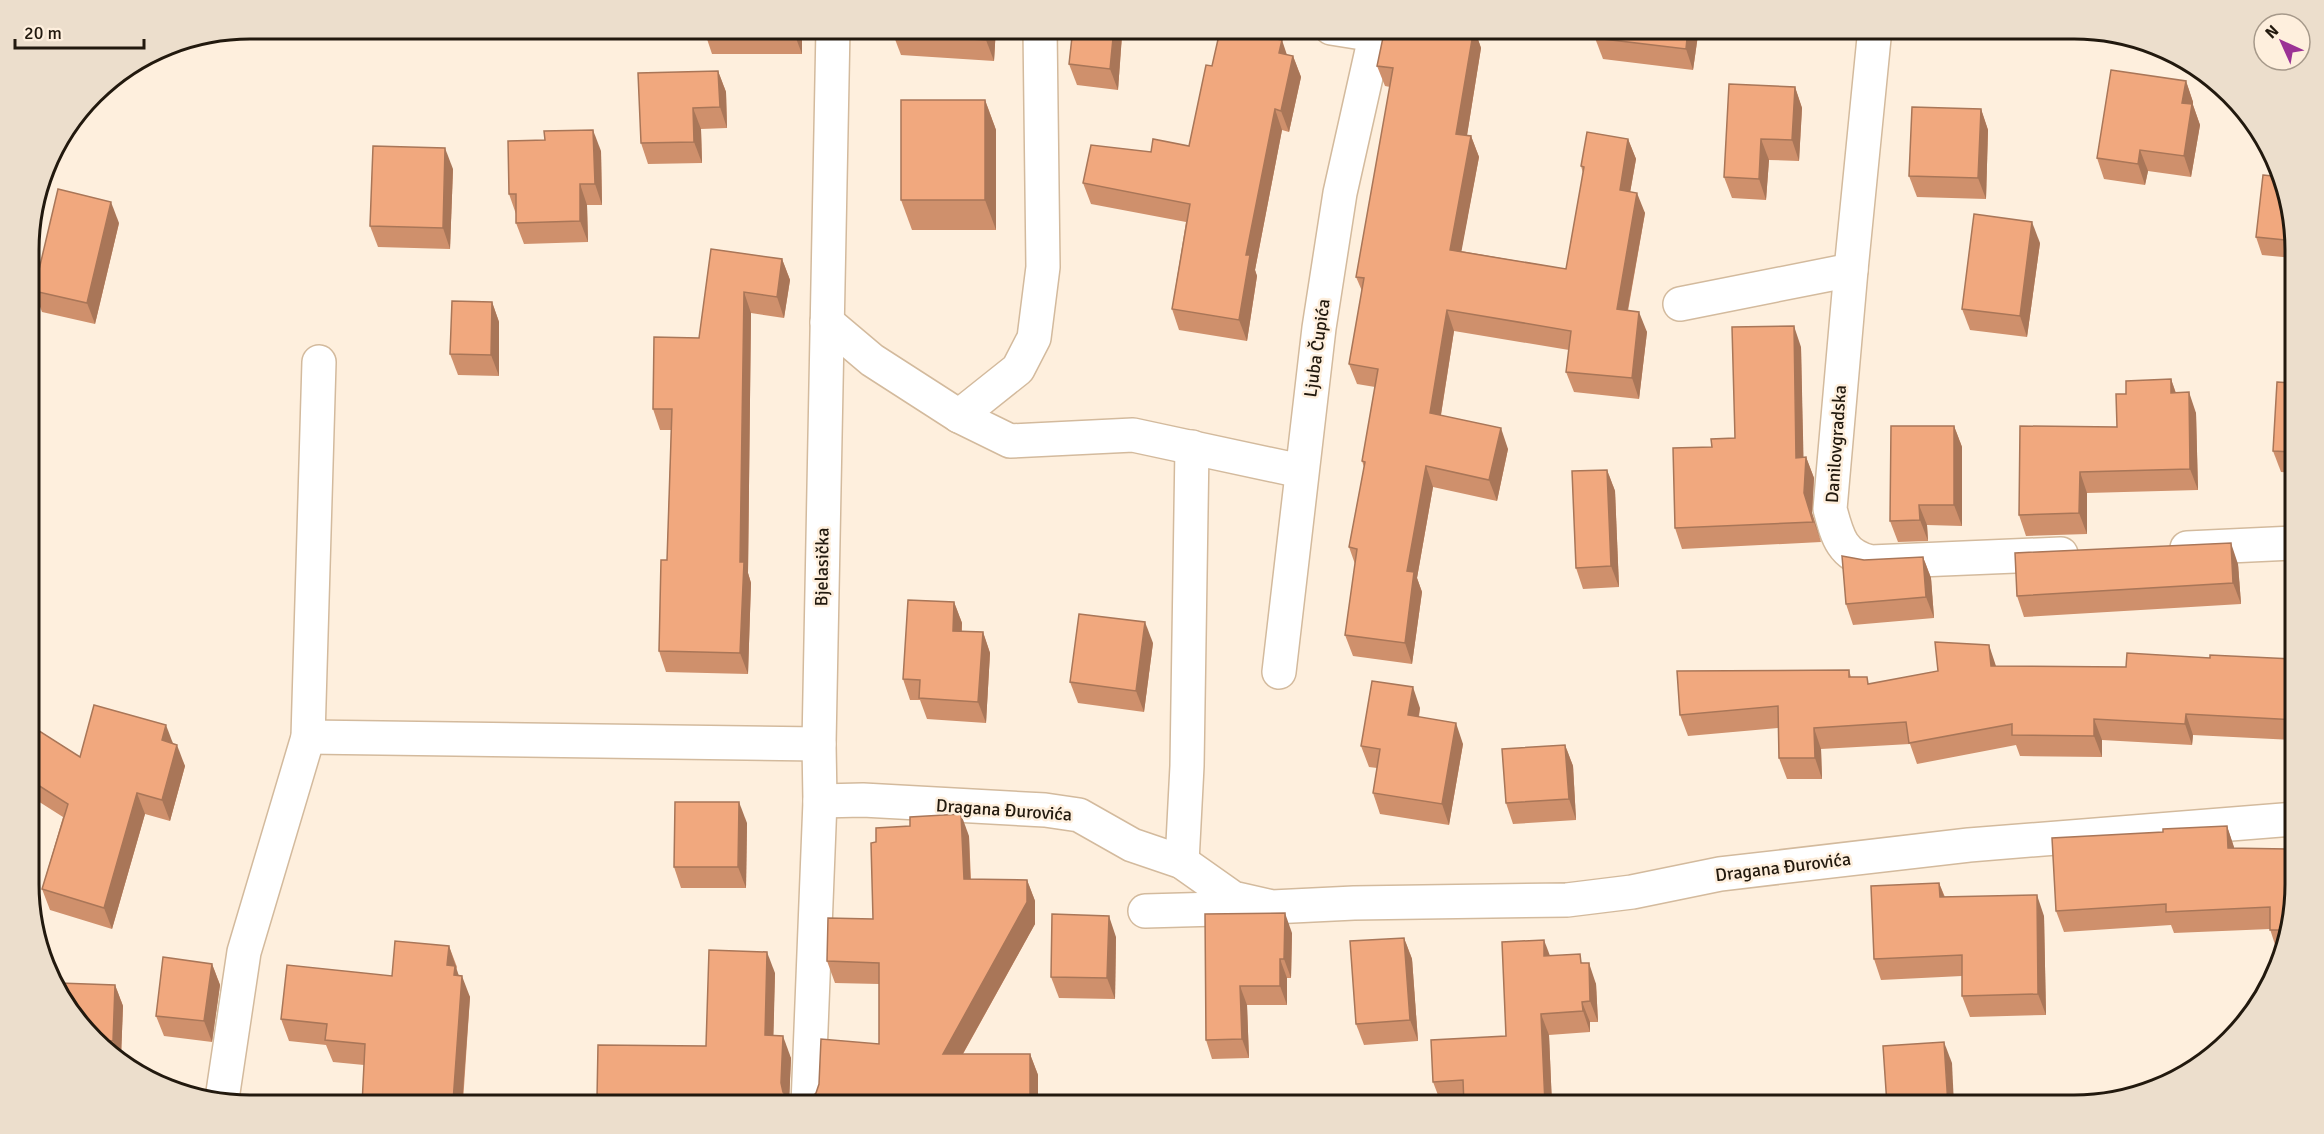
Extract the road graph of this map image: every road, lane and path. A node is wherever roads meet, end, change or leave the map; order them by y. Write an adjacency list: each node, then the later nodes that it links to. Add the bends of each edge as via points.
1 (833, 39): 7 (street, Bjelasička)
2 (1040, 39): 9 (street, via 1043,267 1034,338 1017,369)
3 (1374, 39): 11 (street, Ljuba Čupića, via 1340,194)
4 (1874, 39): 5 (street, Danilovgradska)
5 (1851, 270): 6 (street); 14 (street, Danilovgradska, via 1830,509 1837,537 1847,551 1870,562)
6 (1680, 304)
7 (827, 322): 9 (street, via 872,360); 17 (street, Bjelasička)
8 (319, 362): 16 (street)
9 (959, 416): 10 (street, via 1010,441 1133,435)
10 (1192, 447): 11 (street); 20 (street)
11 (1301, 471): 15 (street, Ljuba Čupića)
12 (2285, 543): 13 (street)
13 (2153, 549)
14 (2094, 552)
15 (1280, 672)
16 (308, 737): 17 (street); 23 (street, via 244,952)
17 (819, 744): 18 (street, Bjelasička)
18 (820, 801): 20 (street, Dragana Đurovića, via 863,800 1079,815 1132,845); 24 (street, Bjelasička)
19 (2285, 820): 21 (street, Dragana Đurovića, via 1969,845 1720,873 1632,892 1567,900)
20 (1182, 862): 21 (street, Dragana Đurovića, via 1233,898)
21 (1272, 907): 22 (street, Dragana Đurovića)
22 (1145, 911)
23 (223, 1093)
24 (808, 1095)

